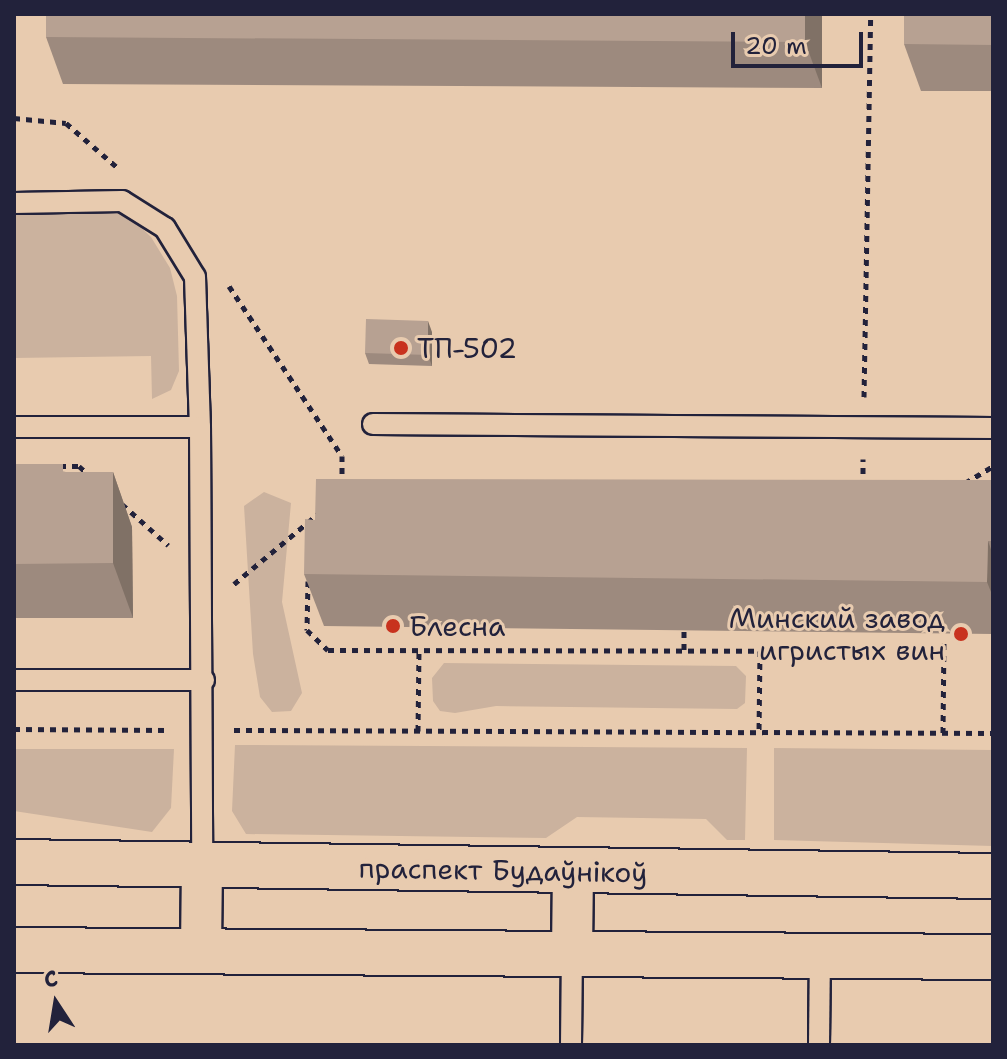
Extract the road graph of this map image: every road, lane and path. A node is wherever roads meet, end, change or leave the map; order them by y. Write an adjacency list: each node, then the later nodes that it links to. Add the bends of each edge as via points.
1 (871, 14): 6 (path)
2 (14, 203): 5 (lane, via 122,201 165,228 195,277)
3 (373, 424): 6 (lane)
4 (14, 427): 5 (lane)
5 (200, 427): 23 (lane)
6 (863, 427): 7 (lane); 12 (path)
7 (993, 428)
8 (993, 466): 11 (path)
9 (53, 467): 10 (path, via 79,466)
10 (101, 486)
11 (957, 487)
12 (863, 493)
13 (113, 496): 16 (path)
14 (310, 521): 15 (path)
15 (309, 536)
16 (181, 556)
17 (309, 568): 20 (path, via 307,630 328,650)
18 (684, 631): 21 (path)
19 (944, 643): 28 (path)
20 (419, 649): 21 (path); 26 (path)
21 (684, 650): 27 (path, via 760,651)
22 (14, 680): 23 (lane)
23 (204, 680): 25 (lane)
24 (14, 729): 25 (path)
25 (204, 730): 26 (path); 31 (lane)
26 (418, 731): 27 (path)
27 (759, 732): 28 (path)
28 (943, 733): 29 (path)
29 (993, 733)
30 (14, 862): 31 (main road, праспект Будаўнікоў)
31 (202, 867): 32 (main road, праспект Будаўнікоў); 34 (street)
32 (573, 871): 33 (main road, праспект Будаўнікоў); 36 (street)
33 (993, 876)
34 (201, 948): 35 (main road); 36 (main road)
35 (14, 950)
36 (572, 952): 37 (main road); 39 (lane)
37 (820, 955): 38 (main road); 40 (lane)
38 (993, 957)
39 (571, 1045)
40 (819, 1045)

